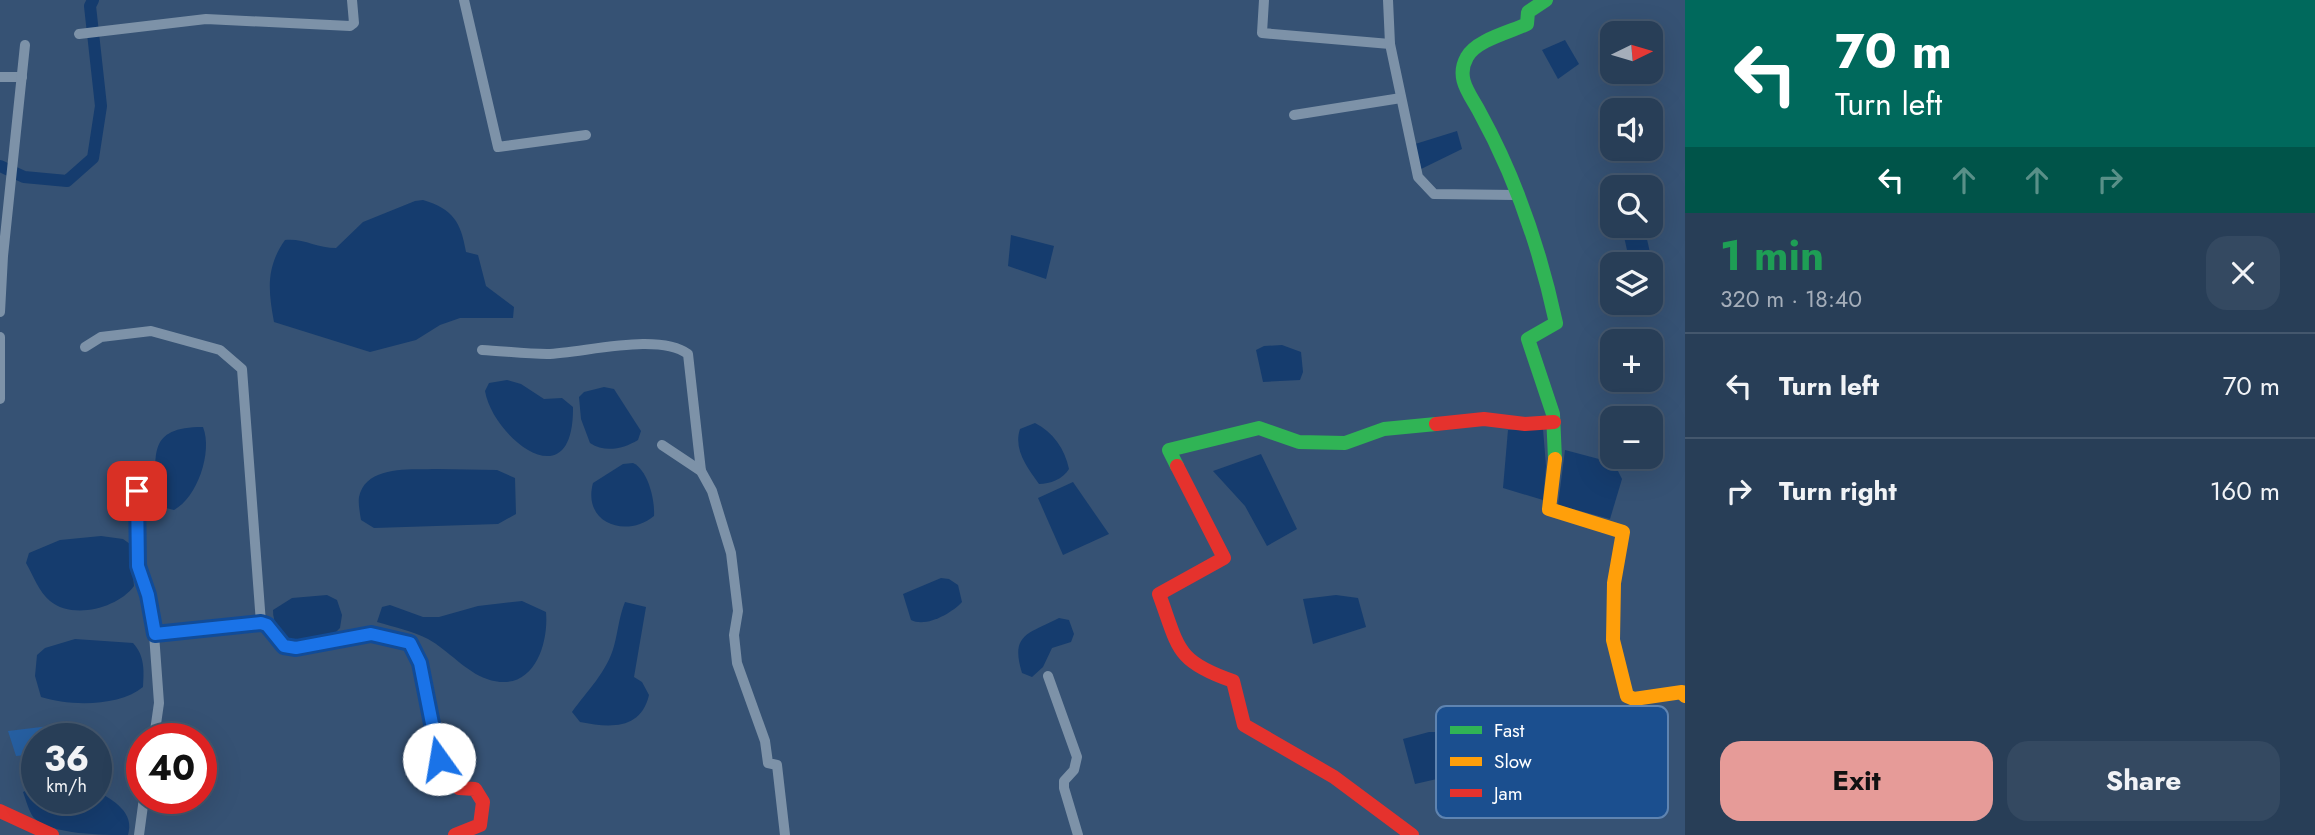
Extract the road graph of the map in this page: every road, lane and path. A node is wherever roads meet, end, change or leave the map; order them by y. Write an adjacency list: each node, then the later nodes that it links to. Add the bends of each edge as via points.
1 (352, 0): 6 (street, via 354,23 350,26 206,19)
2 (464, 0): 13 (street, via 498,147)
3 (1264, 0): 7 (street, via 1262,33)
4 (1388, 0): 7 (street)
5 (1546, 0): 14 (main road, via 1528,12 1527,24 1476,47 1466,58 1462,83 1482,113)
6 (83, 34)
7 (1390, 44): 11 (street)
8 (25, 45): 10 (street)
9 (0, 77): 10 (street)
10 (22, 77): 15 (street)
11 (1401, 98): 12 (street); 14 (street, via 1418,177 1434,194)
12 (1294, 115)
13 (586, 135)
14 (1515, 195): 20 (main road, via 1546,275 1556,323 1528,339)
15 (0, 312)
16 (0, 337): 19 (street)
17 (85, 347): 24 (street, via 101,337 151,331 220,350 242,369)
18 (482, 350): 22 (street, via 547,354 651,344 680,348 688,354)
19 (0, 399)
20 (1554, 422): 27 (main road, via 1549,509 1623,532 1614,583 1613,640 1627,696); 36 (main road, via 1472,420 1384,429 1345,443 1299,442 1259,428 1169,450 1224,558 1159,593 1180,652 1199,669 1233,681 1236,712 1244,725 1334,777)
21 (662, 445): 22 (street)
22 (701, 471): 34 (street, via 712,491 731,554 738,611 734,635 737,663 765,741 768,763 777,765)
23 (137, 491): 25 (street, via 138,566)
24 (261, 623): 25 (main road); 33 (main road, via 284,646 296,648 371,634 410,643 420,663 439,759 447,777 459,788 474,789 483,802 480,825)
25 (155, 634): 28 (street)
26 (1048, 676): 35 (street, via 1077,757 1064,788)
27 (1684, 693)
28 (156, 723)
29 (0, 811): 31 (main road)
30 (142, 814): 32 (street)
31 (52, 835)
32 (139, 835)
33 (455, 835)
34 (785, 835)
35 (1078, 835)
36 (1412, 835)

